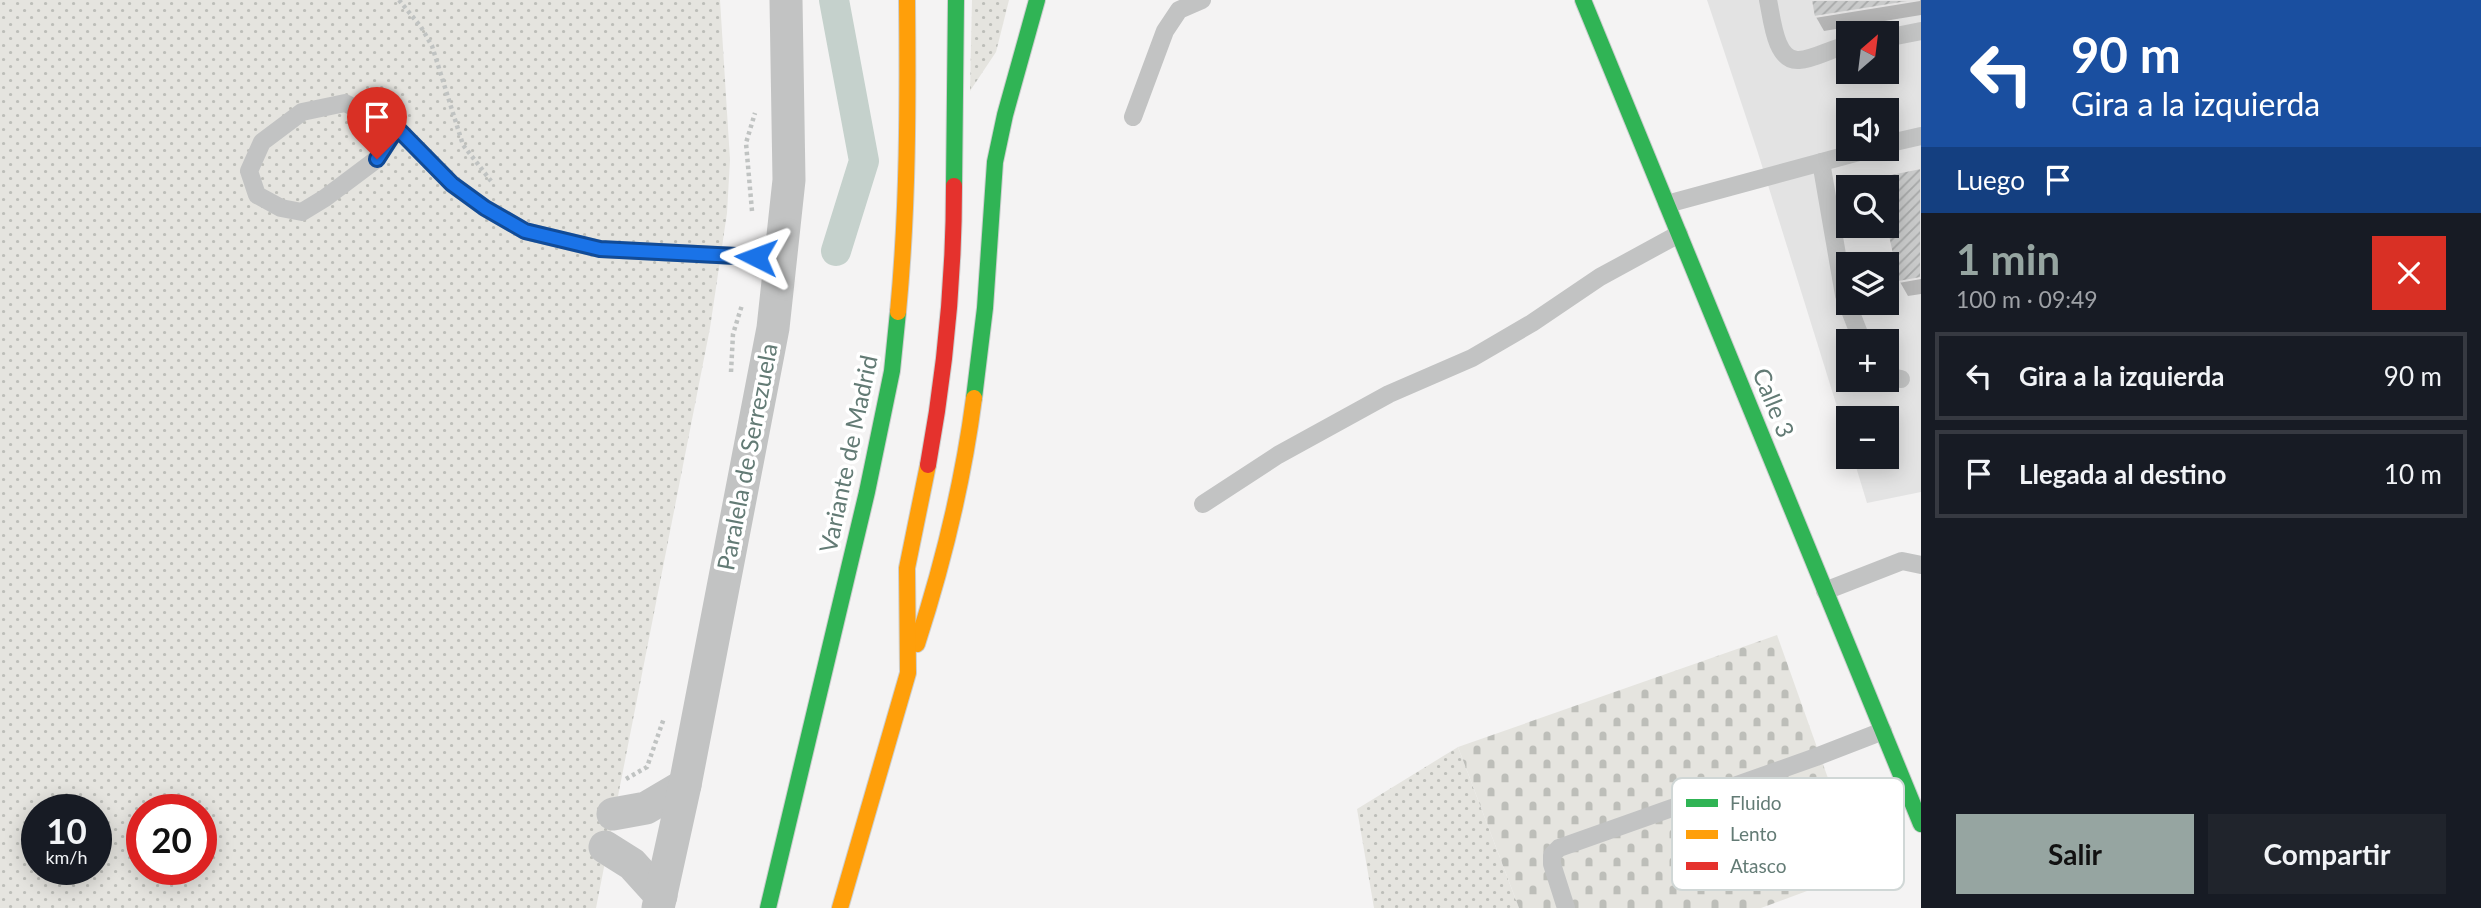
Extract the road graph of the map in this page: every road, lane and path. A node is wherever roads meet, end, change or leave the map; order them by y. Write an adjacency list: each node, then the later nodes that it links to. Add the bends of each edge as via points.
1 (398, 0): 21 (path, via 432,46 463,145)
2 (786, 0): 24 (street, Paralela de Serrezuela, via 789,180)
3 (897, 0): 12 (main road)
4 (907, 0): 12 (main road, Variante de Madrid)
5 (956, 0): 30 (main road, via 954,243 943,369 907,568)
6 (1037, 0): 30 (main road, via 992,184 990,258 974,408 934,594)
7 (1202, 0): 15 (lane, via 1179,10 1165,31)
8 (1583, 0): 22 (main road, Calle 3)
9 (1768, 0): 13 (lane, via 1786,57 1798,60)
10 (1921, 31): 11 (lane)
11 (1899, 35)
12 (908, 44): 42 (main road, Variante de Madrid, via 904,249 892,371)
13 (1836, 49)
14 (758, 103): 24 (path, via 746,143)
15 (1133, 117)
16 (397, 128): 16 (lane, via 345,103 302,112 262,142 249,170 257,195 281,208 302,212 377,159); 24 (lane, via 452,184 525,231 600,249)
17 (1921, 136): 18 (lane)
18 (1899, 141)
19 (1836, 158): 20 (lane)
20 (1821, 162): 22 (lane); 25 (lane, via 1844,295)
21 (498, 187)
22 (1667, 204): 23 (main road, Calle 3)
23 (1679, 234): 27 (lane, via 1600,276 1472,358 1389,394 1278,455); 29 (main road, Calle 3)
24 (768, 260): 26 (path, via 733,334); 36 (street, Paralela de Serrezuela, via 773,328)
25 (1857, 329)
26 (733, 380)
27 (1203, 504)
28 (1921, 565): 29 (lane, via 1902,561)
29 (1825, 591): 32 (main road, Calle 3)
30 (908, 673): 43 (main road)
31 (667, 710): 38 (path, via 647,767 618,784)
32 (1883, 731): 33 (lane); 34 (main road, Calle 3)
33 (1757, 778)
34 (1902, 778)
35 (1904, 782): 39 (main road, Calle 3)
36 (685, 785): 38 (street, via 646,808); 41 (street, Paralela de Serrezuela)
37 (1672, 808): 44 (lane, via 1559,848 1552,855 1552,864)
38 (613, 814)
39 (1921, 824)
40 (605, 848): 41 (street, via 632,864)
41 (659, 902)
42 (768, 908)
43 (841, 908)
44 (1566, 908)

